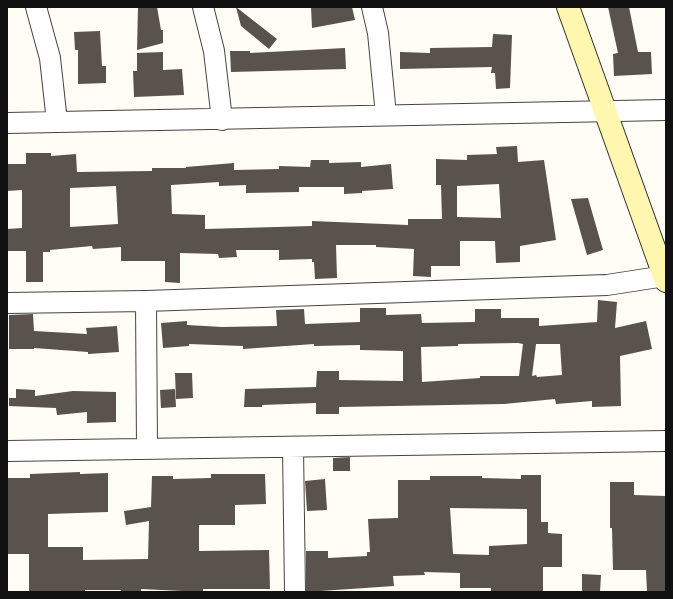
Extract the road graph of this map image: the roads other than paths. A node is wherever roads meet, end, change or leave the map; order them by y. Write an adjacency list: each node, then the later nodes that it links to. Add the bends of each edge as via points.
1 (36, 7): 9 (street, via 50,58)
2 (203, 7): 8 (street, via 214,51)
3 (372, 7): 7 (street, via 378,33)
4 (568, 7): 5 (main road)
5 (605, 110): 6 (street); 7 (street); 11 (main road)
6 (666, 110)
7 (386, 115): 8 (street)
8 (222, 120): 9 (street)
9 (57, 122): 10 (street)
10 (7, 123)
11 (665, 278): 12 (street, via 607,285)
12 (146, 301): 13 (street); 16 (street)
13 (7, 303)
14 (666, 441): 15 (street)
15 (293, 447): 16 (street); 18 (street)
16 (147, 449): 17 (street)
17 (7, 451)
18 (295, 592)

